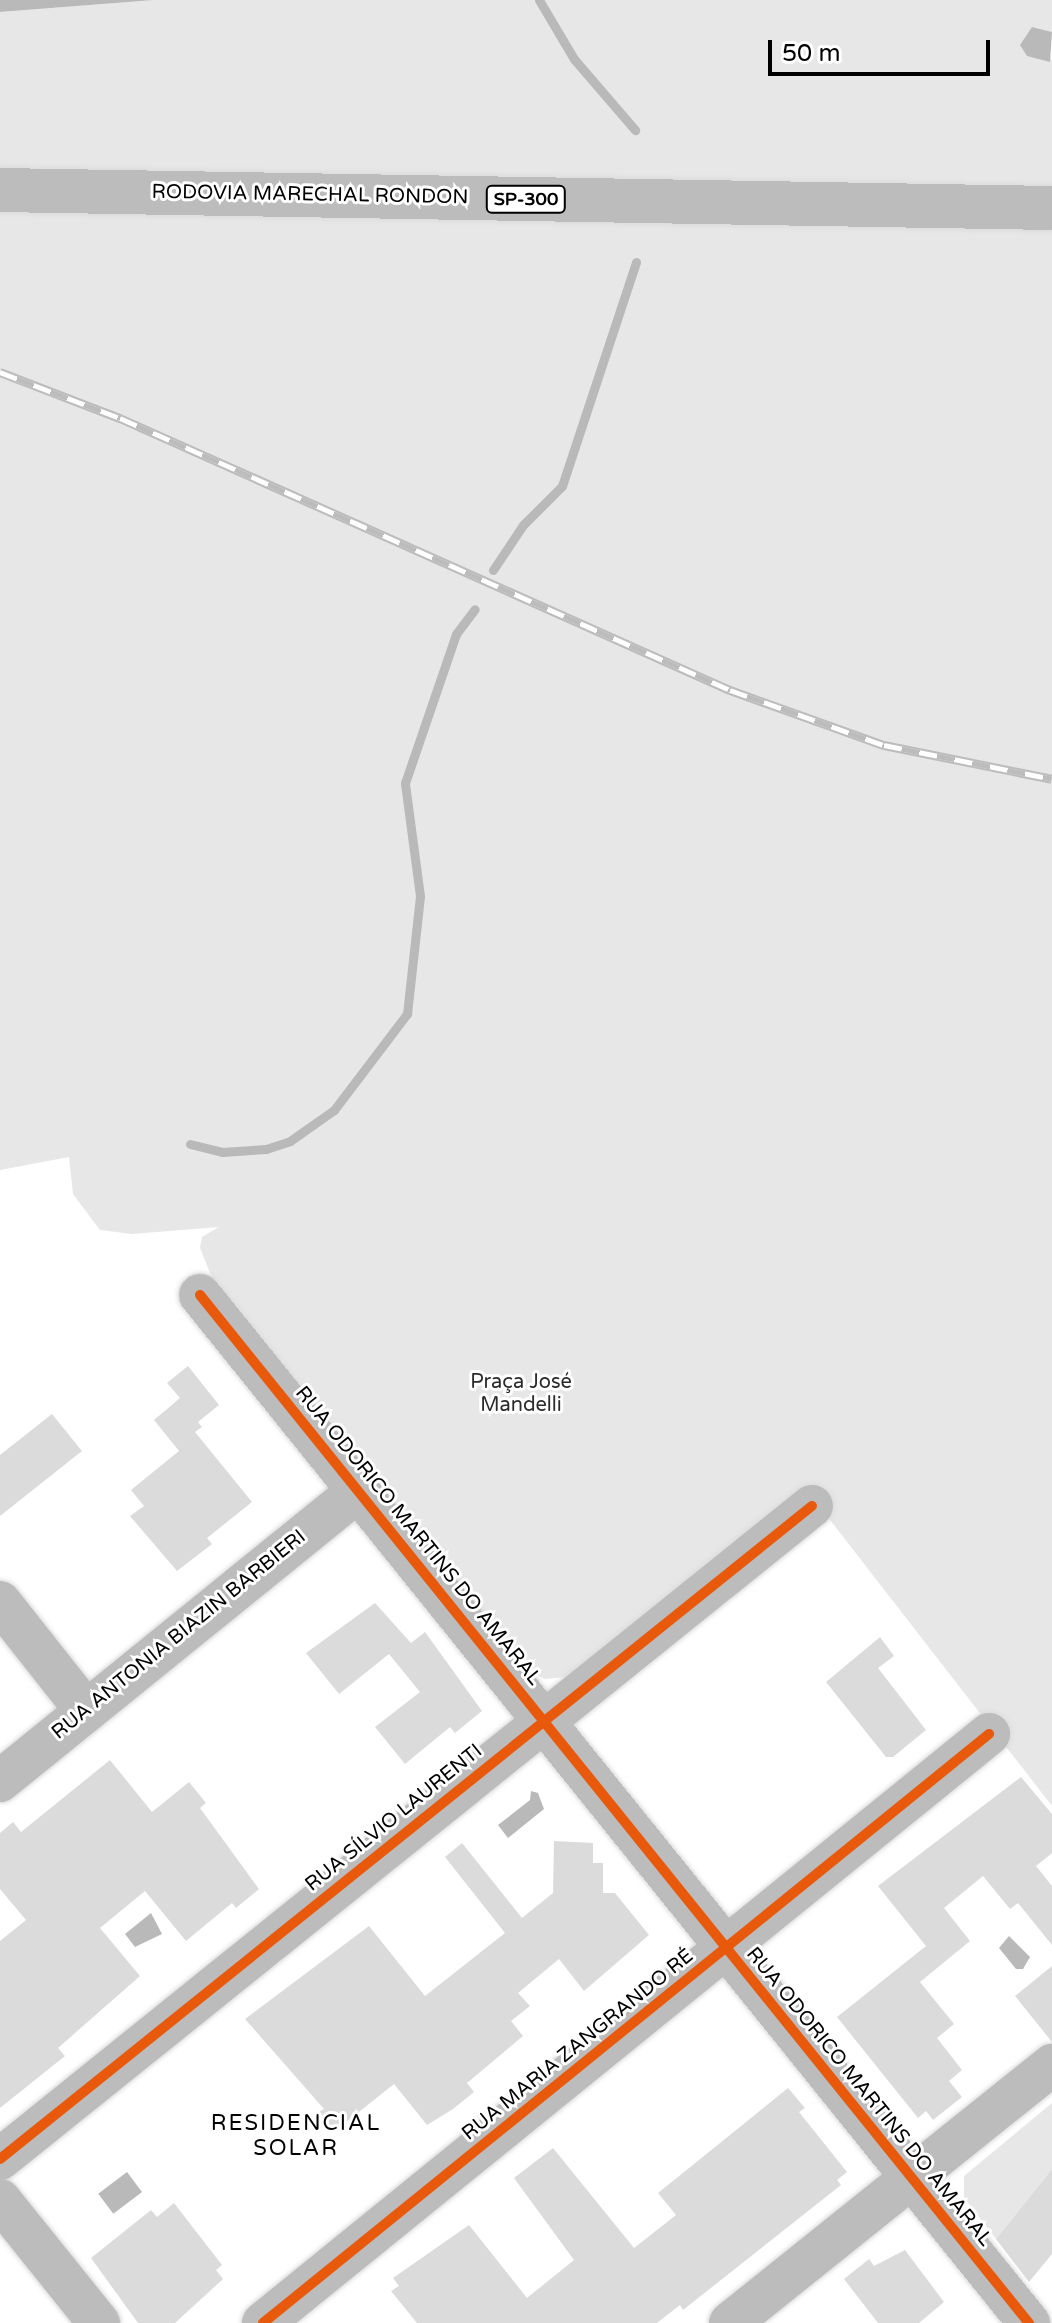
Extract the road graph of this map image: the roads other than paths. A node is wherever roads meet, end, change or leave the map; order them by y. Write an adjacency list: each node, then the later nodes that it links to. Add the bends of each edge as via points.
1 (0, 190): 2 (main road, RODOVIA MARECHAL RONDON / SP-300)
2 (1052, 208)
3 (200, 1295): 4 (street, RUA ODORICO MARTINS DO AMARAL)
4 (359, 1490): 7 (street, RUA ANTONIA BIAZIN BARBIERI); 8 (street, RUA ODORICO MARTINS DO AMARAL)
5 (812, 1506): 8 (street, RUA SÍLVIO LAURENTI)
6 (0, 1602): 7 (street)
7 (86, 1711): 10 (street, RUA ANTONIA BIAZIN BARBIERI)
8 (543, 1721): 11 (street, RUA ODORICO MARTINS DO AMARAL); 13 (street, RUA SÍLVIO LAURENTI)
9 (989, 1734): 11 (street, RUA MARIA ZANGRANDO RÉ)
10 (0, 1781)
11 (726, 1949): 14 (street, RUA ODORICO MARTINS DO AMARAL); 17 (street, RUA MARIA ZANGRANDO RÉ)
12 (1052, 2065): 14 (street)
13 (0, 2159)
14 (911, 2179): 18 (street); 19 (street, RUA ODORICO MARTINS DO AMARAL)
15 (0, 2200): 16 (street)
16 (99, 2323)
17 (263, 2323)
18 (730, 2323)
19 (1029, 2323)

